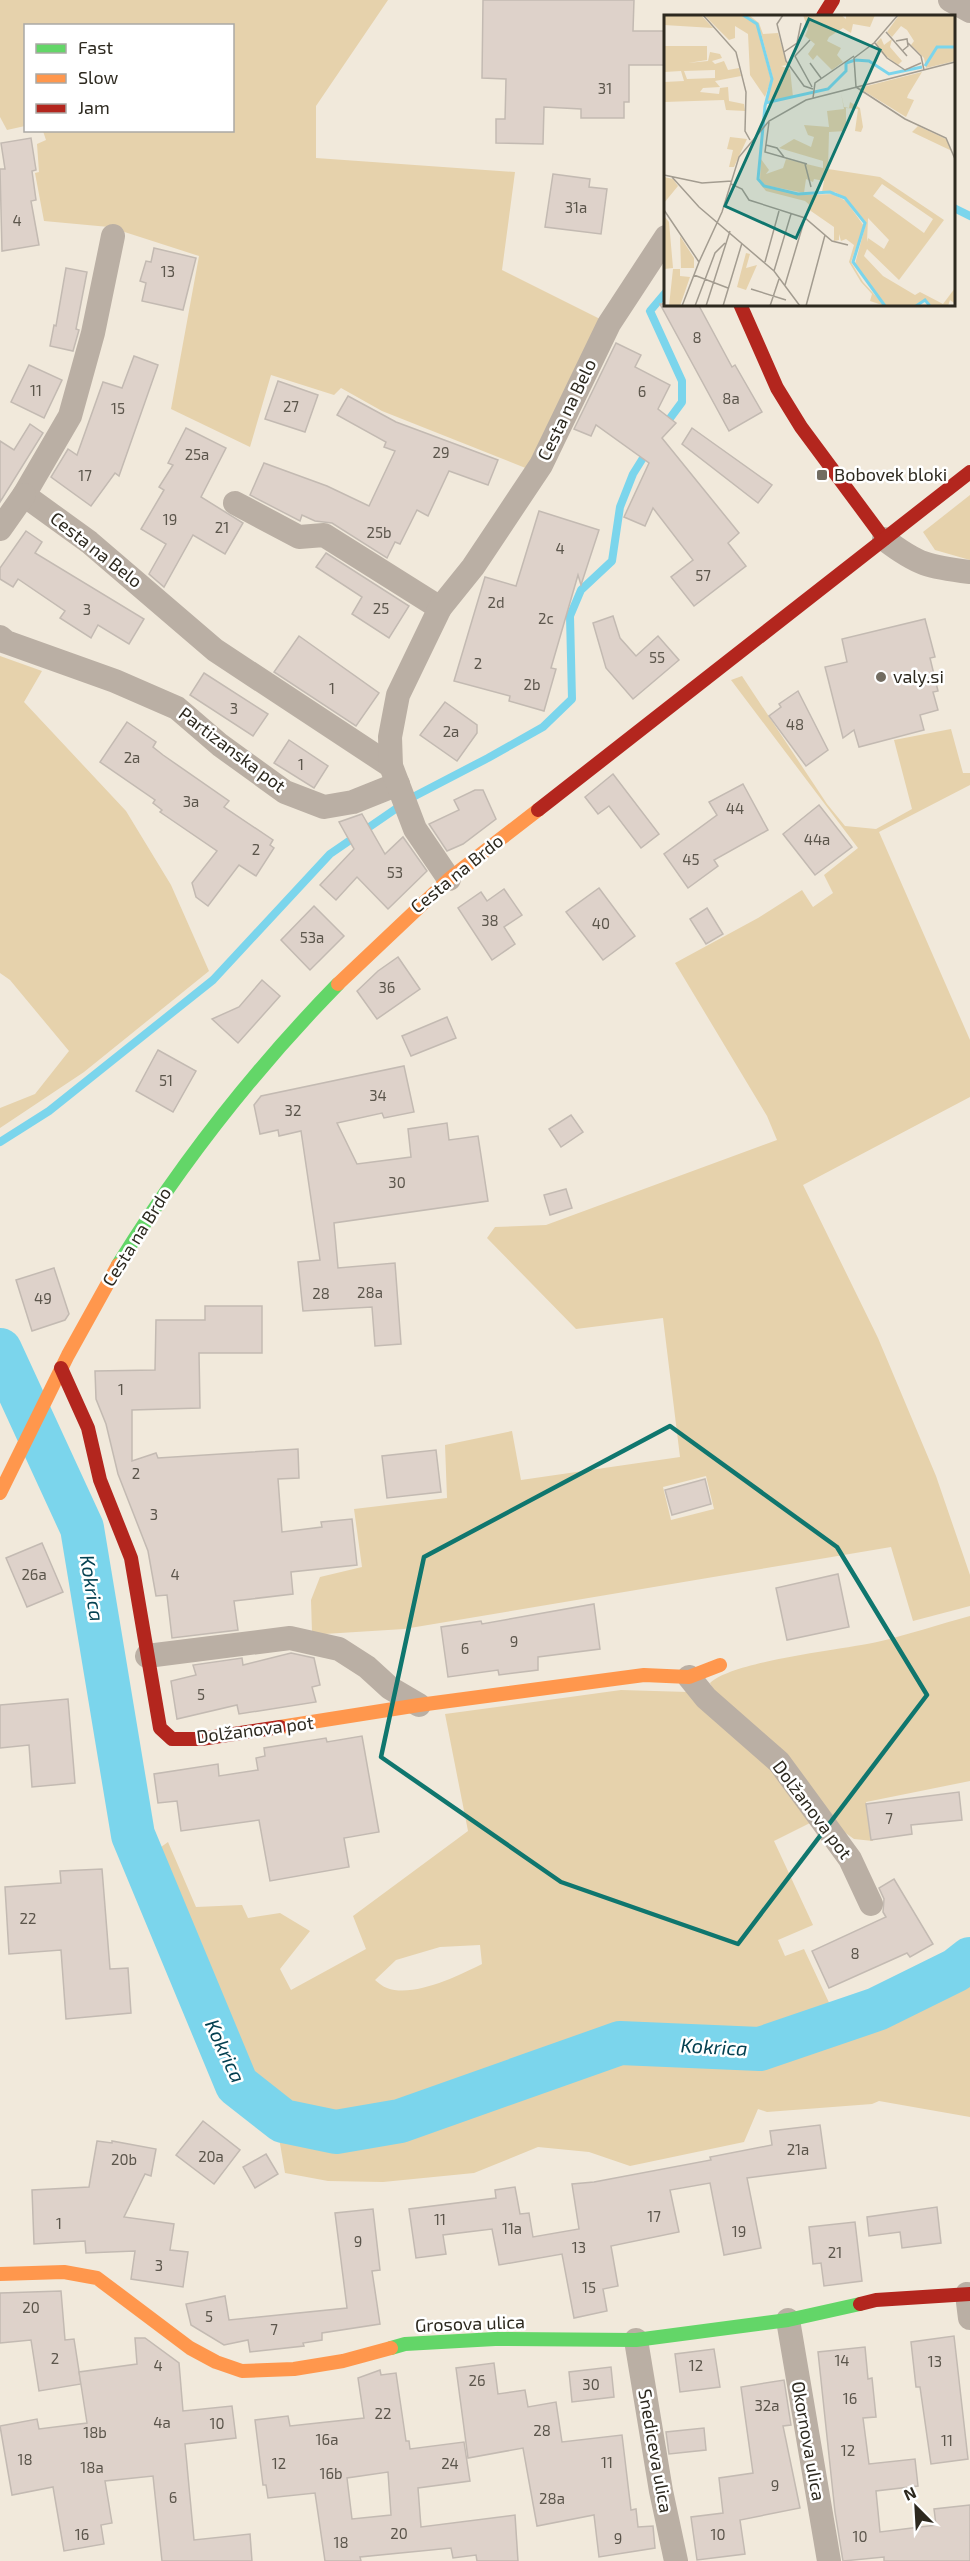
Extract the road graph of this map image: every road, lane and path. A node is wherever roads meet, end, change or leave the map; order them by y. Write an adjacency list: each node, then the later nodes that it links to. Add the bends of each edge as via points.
1 (832, 0): 4 (street)
2 (950, 0): 3 (street)
3 (970, 10)
4 (824, 15)
5 (113, 236): 9 (street, via 93,333 70,416)
6 (664, 240): 14 (street, Cesta na Belo, via 609,324 541,465 473,567)
7 (741, 306): 12 (street, via 777,388)
8 (970, 472): 12 (street, Cesta na Brdo)
9 (24, 495): 11 (street); 16 (street, Cesta na Belo, via 89,542 215,650)
10 (235, 503): 14 (street, via 299,537 324,535)
11 (0, 529)
12 (884, 539): 13 (street, via 928,567); 17 (street, Cesta na Brdo)
13 (970, 572)
14 (440, 608): 16 (street, Cesta na Belo, via 398,694 390,737)
15 (0, 637): 16 (street, Partizanska pot, via 177,708 285,792 324,807 353,802)
16 (395, 775): 17 (street, Cesta na Belo, via 415,829)
17 (449, 879): 18 (street, Cesta na Brdo, via 381,939 242,1087 185,1163 112,1274)
18 (61, 1368): 19 (street, Cesta na Brdo); 20 (street, Dolžanova pot, via 88,1428 100,1480 131,1558)
19 (0, 1493)
20 (147, 1656): 23 (street, via 290,1638 339,1649); 23 (street, Dolžanova pot, via 160,1728 172,1739 201,1739)
21 (720, 1665): 22 (street, Dolžanova pot)
22 (689, 1677): 23 (street, Dolžanova pot, via 644,1675); 24 (street, Dolžanova pot, via 706,1698 779,1762 850,1859)
23 (419, 1705)
24 (871, 1904)
25 (0, 2274): 29 (street, Grosova ulica, via 64,2272 97,2278 189,2348 242,2371 294,2369 405,2344 495,2339)
26 (969, 2294): 27 (street); 28 (street, Grosova ulica, via 876,2300)
27 (970, 2318)
28 (788, 2320): 29 (street, Grosova ulica); 31 (street, Okornova ulica)
29 (636, 2340): 30 (street, Snediceva ulica)
30 (676, 2561)
31 (829, 2561)

